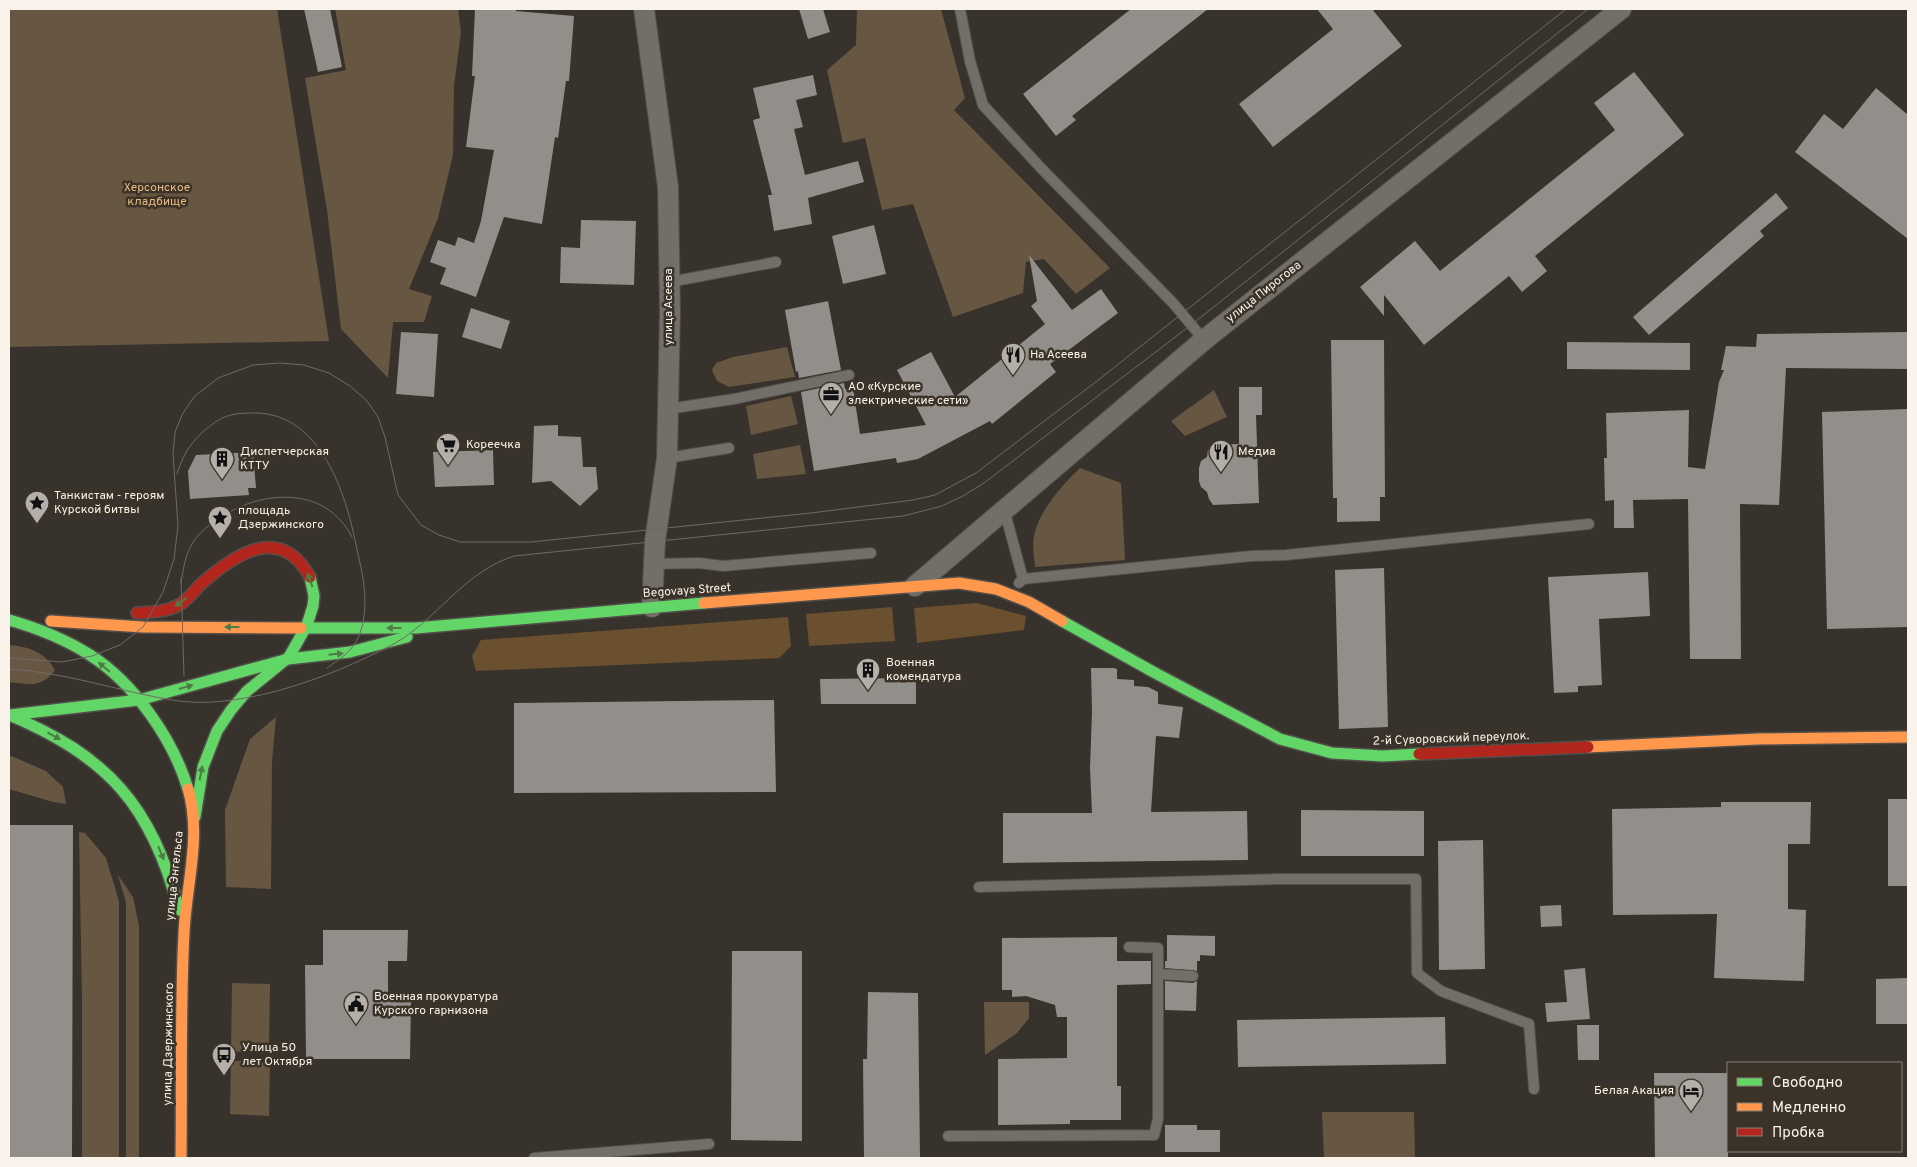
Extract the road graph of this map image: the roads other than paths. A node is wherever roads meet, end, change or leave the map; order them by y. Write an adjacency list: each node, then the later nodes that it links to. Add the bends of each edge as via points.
1 (644, 9): 5 (street, улица Асеева, via 668,187)
2 (960, 9): 6 (lane, via 983,105 1168,298)
3 (1621, 9): 6 (street, улица Пирогова)
4 (776, 262): 5 (lane)
5 (670, 282): 8 (street, улица Асеева)
6 (1204, 340): 11 (street, улица Пирогова)
7 (849, 375): 8 (lane)
8 (668, 409): 10 (street, улица Асеева)
9 (729, 448): 10 (lane)
10 (666, 458): 14 (street, улица Асеева)
11 (1004, 509): 15 (lane); 16 (street, улица Пирогова)
12 (1589, 524): 15 (lane)
13 (871, 553): 14 (lane, via 723,566)
14 (654, 564): 18 (street, улица Асеева)
15 (1023, 578): 17 (lane)
16 (915, 586): 17 (street, 2-й Суворовский переулок., via 959,583); 18 (street, Begovaya Street)
17 (1009, 594): 26 (street, 2-й Суворовский переулок., via 1280,739 1332,753 1383,756 1758,739)
18 (652, 607): 21 (street, Begovaya Street)
19 (9, 620): 20 (street); 24 (street, улица Энгельса, one-way to 19, via 92,656 52,635)
20 (51, 621): 22 (street, one-way to 20, via 142,627); 22 (street, one-way to 20, via 315,598 312,580 297,558 267,547 252,549 236,557 172,608)
21 (460, 625): 22 (street, one-way to 22); 23 (street, one-way to 21, via 350,652)
22 (307, 627): 23 (street)
23 (288, 659): 24 (street, one-way to 23); 27 (street, one-way to 23, via 202,766 224,720 256,682)
24 (139, 700): 25 (street); 27 (street, улица Энгельса, via 180,764)
25 (9, 715): 29 (street, улица Энгельса, one-way to 29, via 54,735 90,758 139,808 168,869)
26 (1908, 737)
27 (195, 821): 29 (street, улица Энгельса)
28 (979, 887): 33 (lane, via 1416,878 1417,973 1441,991 1529,1024)
29 (184, 931): 36 (street, улица Дзержинского)
30 (1129, 947): 31 (lane, via 1158,948)
31 (1158, 974): 32 (lane); 34 (lane, via 1158,1119 1154,1135)
32 (1193, 976)
33 (1534, 1089)
34 (948, 1136)
35 (708, 1144): 37 (lane)
36 (182, 1158)
37 (534, 1158)

